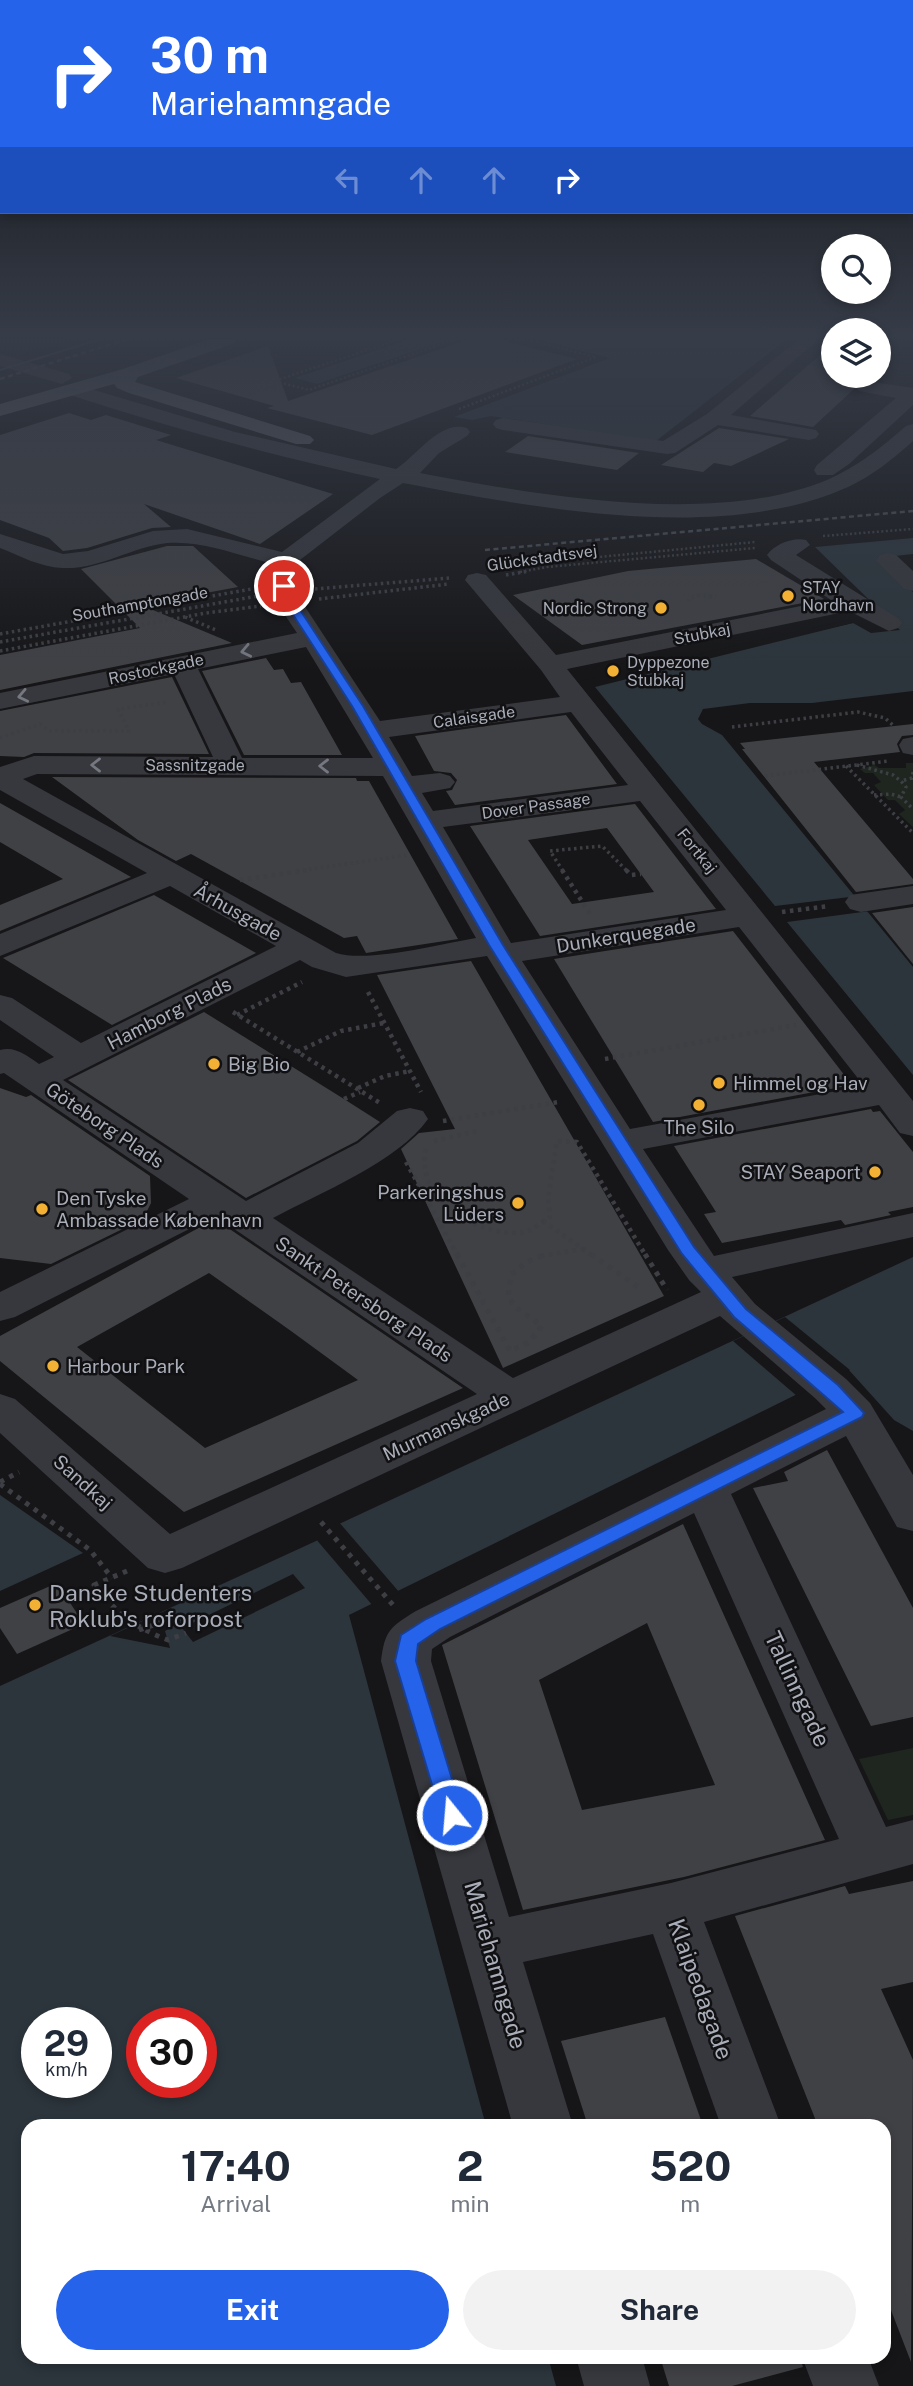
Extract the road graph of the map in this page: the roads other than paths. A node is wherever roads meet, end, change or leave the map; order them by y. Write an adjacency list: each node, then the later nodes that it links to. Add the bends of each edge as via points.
1 (295, 450): 6 (street)
2 (337, 450): 6 (street)
3 (429, 450): 6 (street)
4 (851, 450): 6 (street, via 821,472 764,491 722,497 638,499)
5 (889, 450): 6 (street, via 869,468 828,487 717,508 573,505)
6 (408, 472): 9 (street, via 372,493)
7 (0, 541): 9 (street, via 62,561 172,535)
8 (799, 545): 13 (street, via 779,555)
9 (287, 560): 15 (street, via 283,564 286,594)
10 (888, 561): 12 (street)
11 (489, 574): 17 (street, Fortkaj)
12 (913, 583)
13 (853, 603): 14 (street); 17 (street, Stubkaj)
14 (889, 623)
15 (313, 638): 16 (street, Rostockgade, one-way to 16); 20 (street)
16 (182, 664): 18 (street, Rostockgade, one-way to 18); 21 (street)
17 (550, 664): 19 (street, Fortkaj)
18 (0, 701)
19 (578, 703): 20 (street, Calaisgade); 25 (street, Fortkaj)
20 (371, 731): 22 (street)
21 (231, 765): 22 (street, Sassnitzgade, one-way to 21); 23 (street, Sassnitzgade, one-way to 23, via 34,765)
22 (398, 776): 24 (street, Sassnitzgade); 26 (street)
23 (3, 782): 27 (street, Århusgade)
24 (440, 782)
25 (649, 791): 26 (street, Dover Passage); 30 (street, Fortkaj)
26 (424, 821): 33 (street)
27 (183, 881): 31 (street); 32 (street, Århusgade)
28 (913, 895): 29 (street)
29 (861, 902)
30 (750, 916): 33 (street, Dunkerquegade); 38 (street, Fortkaj)
31 (0, 946)
32 (300, 947): 33 (street, Århusgade, via 346,965); 35 (street, Hamborg Plads)
33 (499, 950): 41 (street)
34 (0, 1005): 35 (street)
35 (80, 1058): 37 (street, Hamborg Plads)
36 (0, 1063): 37 (street, Göteborg Plads, via 8,1059)
37 (37, 1079): 42 (street, Göteborg Plads)
38 (887, 1093): 39 (street, Fortkaj); 41 (street)
39 (913, 1125)
40 (416, 1131): 42 (street)
41 (618, 1142): 44 (street)
42 (231, 1210): 45 (street); 46 (street, Sankt Petersborg Plads)
43 (913, 1225): 44 (street, Murmanskgade)
44 (723, 1294): 46 (street, Murmanskgade); 47 (street)
45 (0, 1308)
46 (510, 1396): 51 (street, Murmanskgade)
47 (843, 1401): 49 (street, Mariehamngade); 50 (street)
48 (0, 1409): 51 (street, Sandkaj)
49 (706, 1488): 52 (street, Tallinngade); 54 (street, Mariehamngade, via 408,1640 406,1661)
50 (913, 1516)
51 (165, 1556)
52 (892, 1847): 53 (street)
53 (671, 1907): 54 (street, Klaipedagade); 56 (street, Klaipedagade)
54 (491, 1945): 55 (street, Mariehamngade)
55 (540, 2119)
56 (748, 2119)
57 (611, 2364): 59 (street)
58 (838, 2364): 60 (street)
59 (617, 2386)
60 (846, 2386)

